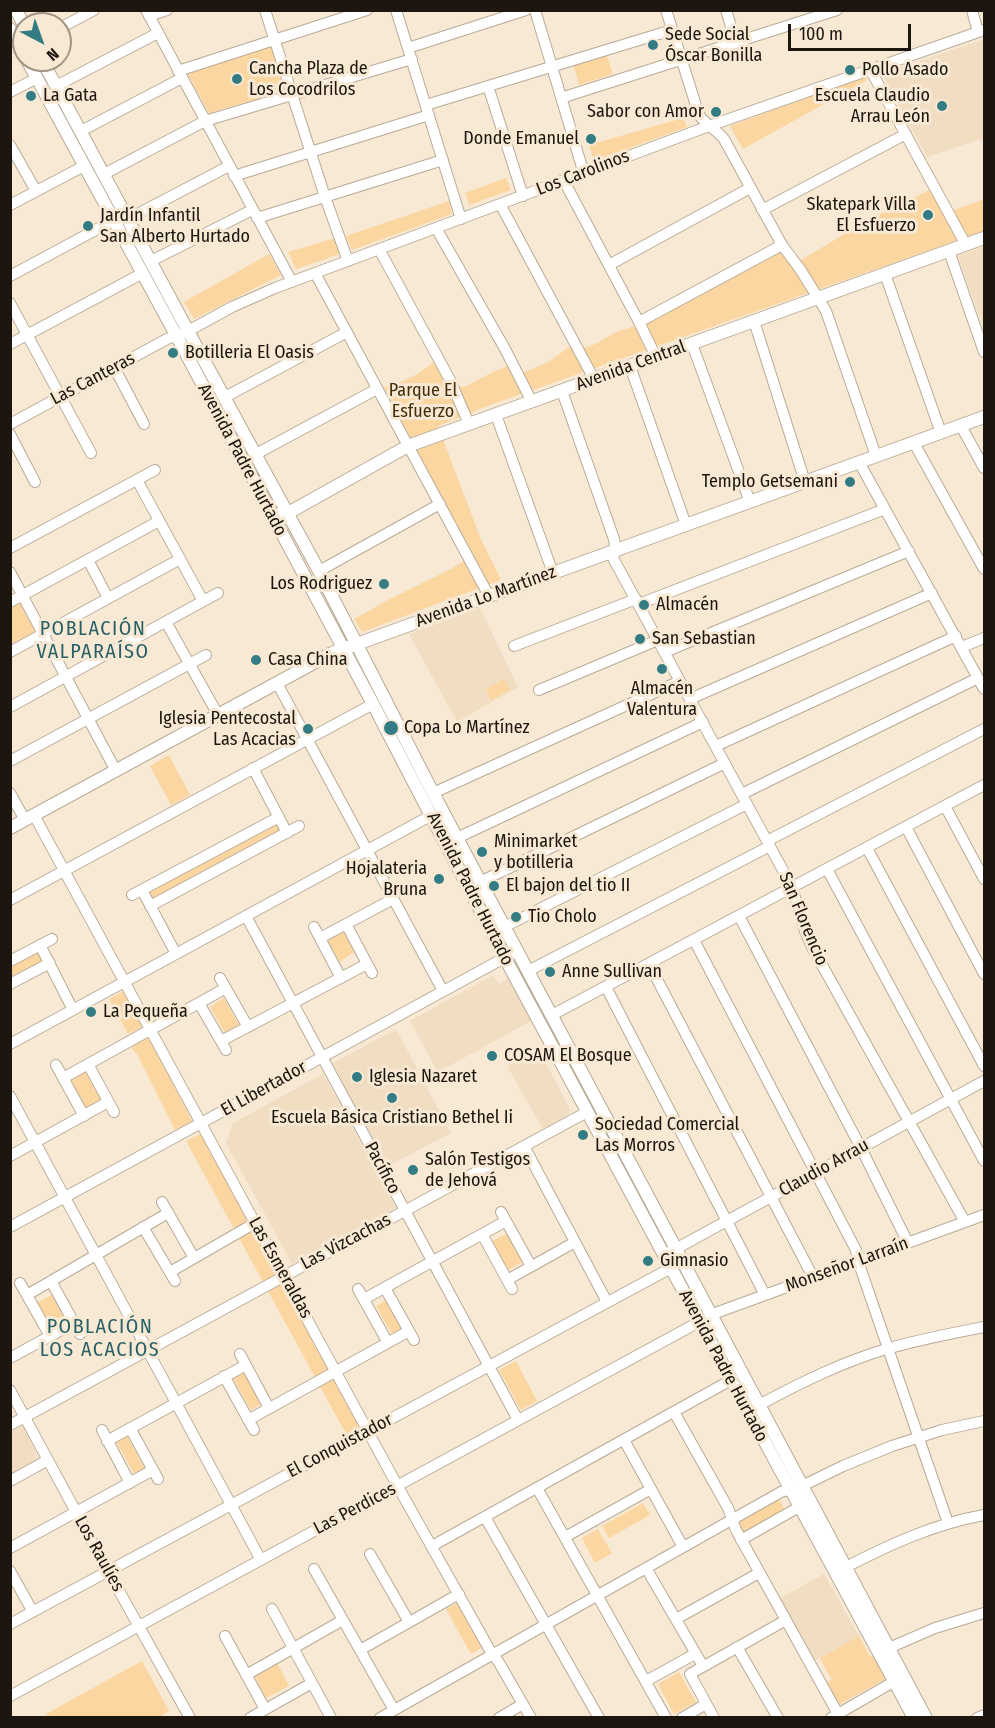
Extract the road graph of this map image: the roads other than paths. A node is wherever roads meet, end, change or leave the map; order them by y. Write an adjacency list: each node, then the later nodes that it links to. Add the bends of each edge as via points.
1 (94, 10): 13 (street)
2 (167, 10): 12 (street)
3 (265, 10): 17 (street)
4 (367, 10): 17 (street)
5 (396, 10): 19 (street)
6 (535, 10): 22 (street)
7 (666, 10): 14 (street)
8 (726, 10): 18 (street)
9 (837, 10): 18 (street)
10 (972, 10): 15 (street)
11 (520, 11): 19 (street)
12 (148, 13): 16 (street)
13 (72, 22)
14 (672, 30): 21 (street); 22 (street)
15 (981, 31): 23 (street, Los Carolinos)
16 (158, 33): 26 (street); 28 (street)
17 (275, 40): 26 (street); 31 (street)
18 (736, 43): 21 (street)
19 (408, 48): 20 (street)
20 (412, 59): 31 (street); 33 (street)
21 (681, 60): 32 (street); 35 (street, via 696,108)
22 (552, 67): 29 (street); 32 (street)
23 (870, 69): 35 (street, Los Carolinos); 37 (street)
24 (34, 72): 27 (main road, Avenida Padre Hurtado)
25 (48, 72): 28 (main road, Avenida Padre Hurtado)
26 (180, 74): 34 (street); 36 (street)
27 (37, 78): 30 (street); 41 (main road, Avenida Padre Hurtado)
28 (56, 86): 36 (main road, Avenida Padre Hurtado)
29 (489, 86): 33 (street); 49 (street)
30 (10, 92)
31 (292, 95): 34 (street); 39 (street)
32 (561, 98): 44 (street)
33 (427, 110): 39 (street); 40 (street)
34 (205, 122): 42 (street); 43 (street)
35 (709, 126): 44 (street, Los Carolinos); 47 (street, via 724,139)
36 (81, 131): 43 (main road, Avenida Padre Hurtado)
37 (906, 134): 53 (street); 61 (street)
38 (11, 147): 48 (street)
39 (310, 152): 45 (street); 50 (street)
40 (443, 160): 50 (street); 56 (street)
41 (84, 166): 48 (street); 57 (main road, Avenida Padre Hurtado)
42 (229, 166): 45 (street); 55 (street)
43 (104, 174): 55 (main road, Avenida Padre Hurtado)
44 (584, 174): 46 (street, Los Carolinos)
45 (234, 176): 54 (street)
46 (564, 181): 49 (street, Los Carolinos); 66 (street)
47 (750, 188): 53 (street); 66 (street)
48 (36, 191): 52 (street)
49 (524, 196): 51 (street, Los Carolinos)
50 (325, 197): 54 (street); 65 (street)
51 (500, 204): 56 (street, Los Carolinos); 85 (street)
52 (10, 205)
53 (762, 210): 60 (street)
54 (255, 214): 64 (street); 71 (street)
55 (128, 219): 64 (main road, Avenida Padre Hurtado)
56 (461, 219): 58 (street, Los Carolinos)
57 (114, 220): 67 (main road, Avenida Padre Hurtado); 70 (street)
58 (436, 228): 62 (street, Los Carolinos); 90 (street)
59 (984, 238): 61 (main road, Avenida Central)
60 (782, 245): 72 (street); 75 (street)
61 (966, 245): 63 (main road, Avenida Central)
62 (379, 249): 65 (street, Los Carolinos); 95 (street, via 450,380)
63 (949, 251): 69 (main road, Avenida Central); 81 (street)
64 (151, 261): 76 (main road, Avenida Padre Hurtado)
65 (348, 261): 68 (street, Los Carolinos)
66 (609, 266): 75 (street)
67 (143, 273): 76 (main road, Avenida Padre Hurtado); 78 (street)
68 (315, 273): 71 (street, Los Carolinos); 77 (street)
69 (885, 274): 72 (main road, Avenida Central); 97 (street)
70 (10, 276)
71 (292, 282): 76 (street, Los Carolinos)
72 (818, 298): 74 (main road, Avenida Central); 103 (street, via 826,311)
73 (10, 303): 78 (street)
74 (754, 321): 80 (main road, Avenida Central); 109 (street)
75 (639, 322): 82 (street)
76 (182, 333): 84 (street, Las Canteras); 89 (main road, Avenida Padre Hurtado); 113 (main road, Avenida Padre Hurtado)
77 (347, 333): 86 (street); 89 (street)
78 (28, 335): 79 (street); 88 (street)
79 (10, 344)
80 (692, 344): 82 (main road, Avenida Central); 110 (street)
81 (984, 352)
82 (656, 357): 83 (main road, Avenida Central)
83 (630, 366): 85 (main road, Avenida Central); 116 (street)
84 (114, 367): 88 (street, Las Canteras); 94 (street)
85 (594, 379): 87 (main road, Avenida Central)
86 (377, 389): 100 (street); 102 (street)
87 (562, 391): 90 (main road, Avenida Central); 118 (street, San Florencio)
88 (61, 396): 93 (street, Las Canteras); 101 (street)
89 (225, 398): 102 (main road, Avenida Padre Hurtado)
90 (532, 402): 91 (main road, Avenida Central)
91 (496, 415): 95 (main road, Avenida Central); 125 (street)
92 (984, 417): 96 (main road, Avenida Lo Martínez)
93 (10, 423)
94 (144, 424)
95 (469, 424): 100 (main road, Avenida Central)
96 (961, 426): 97 (main road, Avenida Lo Martínez); 105 (street)
97 (941, 433): 99 (main road, Avenida Lo Martínez)
98 (10, 434): 108 (street)
99 (914, 443): 103 (main road, Avenida Lo Martínez); 122 (street)
100 (408, 446): 111 (street); 114 (main road, Avenida Central)
101 (91, 453)
102 (256, 454): 114 (main road, Avenida Padre Hurtado)
103 (876, 456): 104 (main road, Avenida Lo Martínez)
104 (859, 462): 109 (main road, Avenida Lo Martínez); 112 (street)
105 (984, 468)
106 (155, 470): 107 (street)
107 (137, 480): 115 (street); 117 (street)
108 (35, 482)
109 (806, 482): 110 (main road, Avenida Lo Martínez)
110 (750, 502): 116 (main road, Avenida Lo Martínez)
111 (440, 504): 123 (street); 129 (street)
112 (885, 509): 119 (street); 132 (street)
113 (269, 510): 114 (main road); 142 (main road, Avenida Padre Hurtado)
114 (288, 513): 123 (main road, Avenida Padre Hurtado)
115 (159, 521): 120 (street); 121 (street)
116 (686, 525): 118 (main road, Avenida Lo Martínez)
117 (10, 548)
118 (616, 550): 125 (main road, Avenida Lo Martínez); 132 (street, San Florencio, via 614,558)
119 (909, 551): 127 (street); 144 (street)
120 (180, 559): 130 (street); 131 (street)
121 (88, 560): 128 (street); 130 (street)
122 (984, 569)
123 (319, 571): 139 (main road, Avenida Padre Hurtado)
124 (10, 572): 128 (street)
125 (552, 573): 129 (main road, Avenida Lo Martínez)
126 (218, 593): 131 (street)
127 (932, 593): 136 (street); 153 (street)
128 (23, 595): 133 (street); 135 (street)
129 (489, 596): 139 (main road, Avenida Lo Martínez)
130 (108, 598): 135 (street)
131 (203, 601): 134 (street)
132 (637, 601): 138 (street, San Florencio); 140 (street)
133 (10, 602)
134 (166, 622): 146 (street); 147 (street)
135 (43, 634): 143 (street); 147 (street)
136 (956, 636): 141 (street); 161 (street)
137 (984, 638): 141 (street)
138 (658, 640): 144 (street, San Florencio); 152 (street)
139 (356, 644): 142 (main road, Avenida Lo Martínez); 168 (main road, Avenida Padre Hurtado)
140 (514, 646)
141 (962, 647): 148 (street)
142 (343, 649): 150 (main road, Avenida Lo Martínez); 154 (main road, Avenida Padre Hurtado)
143 (10, 652)
144 (665, 652): 149 (street, San Florencio)
145 (206, 655): 146 (street)
146 (190, 664): 156 (street); 157 (street)
147 (66, 677): 155 (street); 157 (street)
148 (978, 678): 151 (street); 169 (street)
149 (680, 681): 153 (street, San Florencio); 168 (street)
150 (276, 683): 156 (main road, Avenida Lo Martínez); 160 (street)
151 (984, 689)
152 (539, 690)
153 (690, 699): 158 (street, San Florencio)
154 (373, 704): 160 (street); 172 (main road, Avenida Padre Hurtado)
155 (10, 707)
156 (218, 715): 165 (main road, Avenida Lo Martínez)
157 (88, 719): 162 (street); 165 (street)
158 (703, 722): 161 (street, San Florencio); 179 (street)
159 (984, 729): 180 (street)
160 (307, 739): 164 (street); 182 (street)
161 (716, 746): 163 (street, San Florencio)
162 (10, 761)
163 (725, 763): 169 (street, San Florencio); 186 (street)
164 (253, 768): 173 (street); 184 (street)
165 (116, 771): 174 (main road, Avenida Lo Martínez)
166 (984, 785): 171 (street)
167 (10, 793): 174 (street, Las Esmeraldas)
168 (433, 793): 179 (main road, Avenida Padre Hurtado)
169 (742, 794): 170 (street, San Florencio)
170 (747, 804): 180 (street, San Florencio); 195 (street)
171 (945, 806): 176 (street); 185 (street)
172 (432, 815): 182 (street); 202 (main road, Avenida Padre Hurtado)
173 (279, 817): 178 (street); 190 (street, via 137,892)
174 (29, 818): 177 (main road, Avenida Lo Martínez); 184 (street, Las Esmeraldas)
175 (299, 826): 178 (street)
176 (906, 827): 181 (street); 207 (street)
177 (10, 828)
178 (287, 833): 190 (street)
179 (457, 838): 186 (main road, Avenida Padre Hurtado)
180 (769, 843): 187 (street, San Florencio); 206 (street)
181 (867, 848): 183 (street); 225 (street)
182 (367, 850): 188 (street); 191 (street)
183 (827, 869): 187 (street); 229 (street)
184 (64, 871): 189 (street); 210 (street, Las Esmeraldas)
185 (984, 879)
186 (480, 882): 195 (main road, Avenida Padre Hurtado)
187 (792, 887): 192 (street); 232 (street, San Florencio, via 812,947)
188 (393, 899): 193 (street); 214 (street)
189 (10, 900)
190 (150, 906): 201 (street)
191 (246, 916): 201 (street); 216 (street, Pacífico)
192 (739, 916): 198 (street); 236 (street)
193 (346, 924): 197 (street); 209 (street, via 370,969)
194 (314, 927): 197 (street)
195 (504, 927): 200 (main road, Avenida Padre Hurtado)
196 (52, 939): 199 (street)
197 (320, 939): 209 (street)
198 (694, 940): 205 (street); 239 (street)
199 (40, 945): 203 (street); 204 (street)
200 (517, 951): 202 (street, El Libertador); 206 (main road, Avenida Padre Hurtado)
201 (176, 954): 210 (street)
202 (505, 958): 214 (street, El Libertador); 230 (main road, Avenida Padre Hurtado)
203 (10, 961)
204 (50, 963): 211 (street); 217 (street)
205 (649, 964): 212 (street); 241 (street)
206 (528, 971): 218 (main road, Avenida Padre Hurtado)
207 (984, 974)
208 (220, 978): 213 (street)
209 (341, 978): 216 (street)
210 (124, 982): 217 (street); 220 (street, Las Esmeraldas)
211 (10, 984)
212 (606, 987): 218 (street); 246 (street)
213 (226, 988): 215 (street); 219 (street)
214 (443, 992): 222 (street, El Libertador)
215 (199, 1003): 219 (street, via 224,1045); 220 (street)
216 (293, 1003): 219 (street); 222 (street, Pacífico)
217 (73, 1010): 221 (street)
218 (552, 1015): 254 (main road, Avenida Padre Hurtado)
219 (248, 1027)
220 (150, 1030): 223 (street); 233 (street, Las Esmeraldas)
221 (10, 1044)
222 (322, 1058): 233 (street, El Libertador); 243 (street, Pacífico)
223 (88, 1064): 226 (street); 231 (street, via 111,1107)
224 (56, 1065): 226 (street)
225 (984, 1066)
226 (63, 1078): 231 (street)
227 (984, 1081): 229 (street, Claudio Arrau)
228 (10, 1096): 234 (street)
229 (951, 1100): 232 (street, Claudio Arrau); 238 (street)
230 (587, 1112): 235 (street, Las Vizcachas); 254 (main road, Avenida Padre Hurtado)
231 (84, 1116): 234 (street)
232 (909, 1122): 236 (street, Claudio Arrau); 247 (street, San Florencio)
233 (201, 1123): 240 (street, El Libertador); 248 (street, Las Esmeraldas)
234 (35, 1142): 237 (street); 240 (street)
235 (524, 1146): 243 (street, Las Vizcachas); 252 (street)
236 (861, 1148): 239 (street, Claudio Arrau); 253 (street)
237 (10, 1156)
238 (984, 1161)
239 (816, 1173): 241 (street, Claudio Arrau); 257 (street)
240 (65, 1197): 249 (street, El Libertador); 255 (street)
241 (771, 1197): 246 (street, Claudio Arrau); 262 (street)
242 (162, 1202): 244 (street)
243 (405, 1211): 258 (street, Pacífico); 261 (street, Las Vizcachas)
244 (168, 1213): 250 (street); 256 (street)
245 (984, 1215): 247 (street, Monseñor Larraín)
246 (727, 1221): 254 (street, Claudio Arrau); 268 (street)
247 (965, 1222): 253 (street, Monseñor Larraín)
248 (255, 1223): 256 (street); 261 (street, Las Esmeraldas)
249 (10, 1227)
250 (143, 1227): 255 (street); 256 (street, via 173,1276)
251 (482, 1234): 258 (street); 259 (street, via 503,1217); 259 (street, via 510,1284)
252 (575, 1242): 259 (street); 270 (street)
253 (908, 1243): 257 (street, Monseñor Larraín)
254 (669, 1252): 260 (main road, Avenida Padre Hurtado); 271 (main road, Avenida Padre Hurtado)
255 (96, 1254): 263 (street); 278 (street)
256 (194, 1258)
257 (858, 1261): 262 (street, Monseñor Larraín); 277 (street)
258 (432, 1262): 265 (street); 282 (street, Pacífico)
259 (531, 1266)
260 (670, 1268): 270 (street, El Conquistador); 271 (main road, Avenida Padre Hurtado)
261 (284, 1276): 278 (street, Las Vizcachas); 283 (street, Las Esmeraldas)
262 (813, 1277): 268 (street, Monseñor Larraín)
263 (51, 1281): 267 (street); 272 (street)
264 (20, 1283): 267 (street)
265 (385, 1288): 269 (street); 276 (street, via 412,1336)
266 (358, 1289): 269 (street)
267 (27, 1295): 275 (street)
268 (765, 1295): 271 (street, Monseñor Larraín)
269 (364, 1299): 276 (street)
270 (607, 1302): 282 (street, El Conquistador)
271 (705, 1318): 285 (main road, Avenida Padre Hurtado); 288 (main road, Avenida Padre Hurtado); 293 (street, Las Perdices)
272 (74, 1323): 274 (street); 275 (street)
273 (984, 1327): 277 (street)
274 (80, 1334)
275 (50, 1336): 280 (street)
276 (388, 1343): 283 (street)
277 (888, 1348): 288 (street); 300 (street)
278 (148, 1350): 287 (street); 291 (street, Las Vizcachas)
279 (240, 1354): 281 (street)
280 (10, 1358)
281 (246, 1365): 284 (street); 289 (street)
282 (488, 1366): 293 (street, Pacífico); 299 (street, El Conquistador)
283 (336, 1372): 289 (street); 299 (street, Las Esmeraldas)
284 (224, 1376): 287 (street); 292 (street)
285 (731, 1380): 290 (street); 307 (main road, Avenida Padre Hurtado)
286 (10, 1390): 291 (street, Los Raulíes)
287 (176, 1403): 296 (street); 310 (street)
288 (759, 1405): 307 (main road, Avenida Padre Hurtado)
289 (269, 1408): 292 (street)
290 (674, 1412): 301 (street); 315 (street)
291 (25, 1417): 295 (street, Las Vizcachas); 303 (street, Los Raulíes)
292 (248, 1420): 298 (street)
293 (518, 1420): 306 (street, Las Perdices)
294 (984, 1421): 300 (street)
295 (10, 1425)
296 (130, 1428): 302 (street); 305 (street, via 156,1475)
297 (102, 1430): 302 (street)
298 (254, 1430)
299 (368, 1431): 306 (street, Las Esmeraldas); 310 (street, El Conquistador)
300 (918, 1436): 307 (street); 316 (street)
301 (624, 1440): 308 (street); 309 (street)
302 (107, 1441): 305 (street)
303 (48, 1460): 304 (street); 312 (street, Los Raulíes)
304 (10, 1481)
305 (130, 1483): 312 (street)
306 (397, 1485): 319 (street, Las Esmeraldas); 323 (street, Las Perdices)
307 (796, 1487): 311 (main road, Avenida Padre Hurtado); 315 (street); 324 (main road, Avenida Padre Hurtado)
308 (537, 1488): 314 (street); 317 (street)
309 (651, 1489): 317 (street); 320 (street)
310 (231, 1505): 323 (street); 327 (street, El Conquistador)
311 (799, 1507): 318 (street); 346 (main road, Avenida Padre Hurtado)
312 (76, 1512): 321 (street); 327 (street, Los Raulíes)
313 (984, 1515): 316 (street)
314 (485, 1517): 319 (street); 340 (street)
315 (732, 1519): 318 (street); 320 (street)
316 (948, 1523): 324 (street, via 905,1538)
317 (565, 1538): 331 (street)
318 (741, 1540): 329 (street)
319 (432, 1546): 330 (street, Las Esmeraldas)
320 (683, 1547): 325 (street)
321 (10, 1548)
322 (370, 1554): 338 (street)
323 (261, 1560): 341 (street, Las Perdices)
324 (846, 1567): 346 (main road, Avenida Padre Hurtado)
325 (646, 1568): 331 (street); 335 (street)
326 (314, 1569): 336 (street)
327 (108, 1571): 333 (street, El Conquistador); 341 (street, Los Raulíes)
328 (10, 1572): 333 (street)
329 (759, 1573): 335 (street); 337 (street)
330 (459, 1594): 338 (street); 347 (street, Las Esmeraldas)
331 (597, 1595): 340 (street); 352 (street)
332 (272, 1609): 344 (street)
333 (33, 1612): 339 (street, El Conquistador)
334 (984, 1612): 346 (street)
335 (676, 1619): 348 (street)
336 (343, 1620): 344 (street); 345 (street)
337 (786, 1620): 343 (street); 360 (street)
338 (409, 1622): 345 (street)
339 (10, 1624)
340 (546, 1624): 347 (street); 366 (street)
341 (139, 1626): 354 (street, Las Perdices); 361 (street, Los Raulíes)
342 (225, 1636): 350 (street)
343 (737, 1647): 349 (street); 370 (street)
344 (293, 1648): 350 (street); 353 (street)
345 (360, 1650): 358 (street)
346 (884, 1650): 351 (main road, Avenida Padre Hurtado)
347 (492, 1654): 355 (street, Las Esmeraldas); 358 (street)
348 (695, 1654): 349 (street); 352 (street)
349 (703, 1666): 356 (street, via 690,1674)
350 (246, 1675): 357 (street)
351 (899, 1678): 360 (street); 371 (main road, Avenida Padre Hurtado); 372 (main road, Avenida Padre Hurtado)
352 (646, 1681): 367 (street)
353 (312, 1683): 357 (street); 363 (street)
354 (10, 1696)
355 (523, 1704): 364 (street); 365 (street, Las Esmeraldas)
356 (706, 1704): 368 (street); 369 (street)
357 (265, 1709): 362 (street)
358 (389, 1714)
359 (984, 1714): 373 (street)
360 (834, 1716)
361 (190, 1718)
362 (250, 1718)
363 (330, 1718)
364 (499, 1718)
365 (531, 1718)
366 (599, 1718)
367 (666, 1718)
368 (682, 1718)
369 (714, 1718)
370 (778, 1718)
371 (914, 1718)
372 (926, 1718)
373 (977, 1718)

